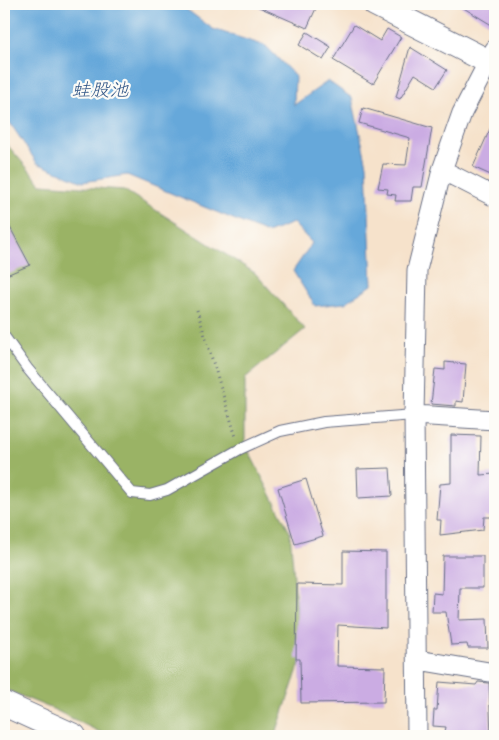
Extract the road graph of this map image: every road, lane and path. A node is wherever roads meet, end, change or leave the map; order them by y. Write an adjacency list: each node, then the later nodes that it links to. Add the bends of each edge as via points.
1 (375, 4): 2 (street)
2 (403, 10): 3 (street)
3 (493, 58): 4 (street, via 462,113)
4 (442, 170): 5 (street); 8 (street, via 418,270)
5 (495, 197)
6 (197, 310): 10 (path)
7 (4, 336): 10 (lane, via 132,493 150,495 167,490)
8 (414, 415): 9 (street); 10 (lane, via 324,422 280,431); 11 (street)
9 (495, 420)
10 (240, 449)
11 (418, 660): 12 (street); 15 (street)
12 (495, 673)
13 (4, 704): 14 (street)
14 (74, 736)
15 (417, 736)

